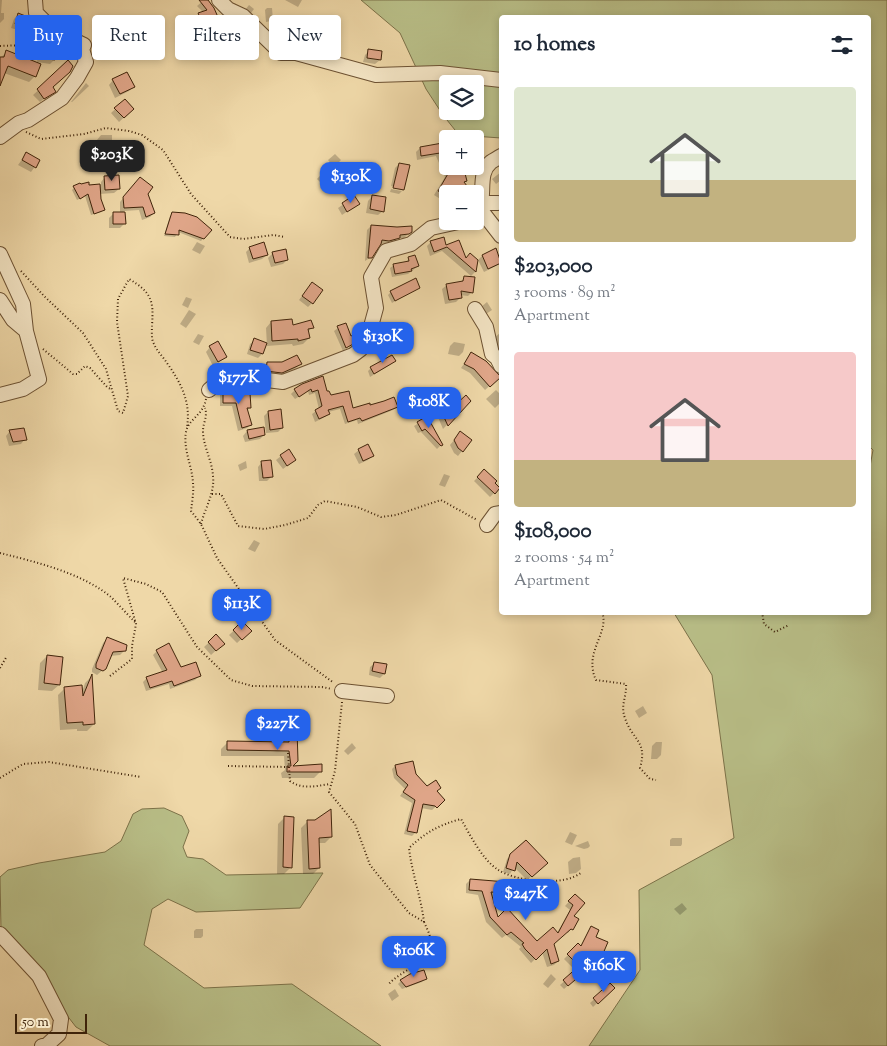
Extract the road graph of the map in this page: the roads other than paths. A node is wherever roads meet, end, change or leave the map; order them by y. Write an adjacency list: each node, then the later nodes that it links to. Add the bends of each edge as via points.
1 (35, 0): 4 (street, via 36,13 53,30 84,45 86,62 62,98)
2 (219, 0): 3 (street, via 243,16 281,53 296,53 376,75 440,73)
3 (499, 80)
4 (0, 137)
5 (499, 157): 6 (street, via 489,163)
6 (481, 185)
7 (498, 203): 8 (street)
8 (484, 207)
9 (484, 215): 11 (street)
10 (439, 226): 17 (street, via 431,228 411,244 386,251 371,277 376,308 367,341 353,355 283,382 225,376)
11 (499, 234)
12 (2, 258): 15 (street, via 24,304)
13 (0, 300): 15 (street, via 13,320)
14 (475, 310): 16 (street, via 486,327 492,354)
15 (27, 333): 18 (street, via 39,379 23,389)
16 (499, 362)
17 (209, 390)
18 (0, 395)
19 (499, 514): 20 (street, via 495,514)
20 (487, 525)
21 (342, 691): 22 (street)
22 (387, 696)
23 (0, 934): 24 (street, via 39,976 61,1019 59,1034)
24 (42, 1046)

